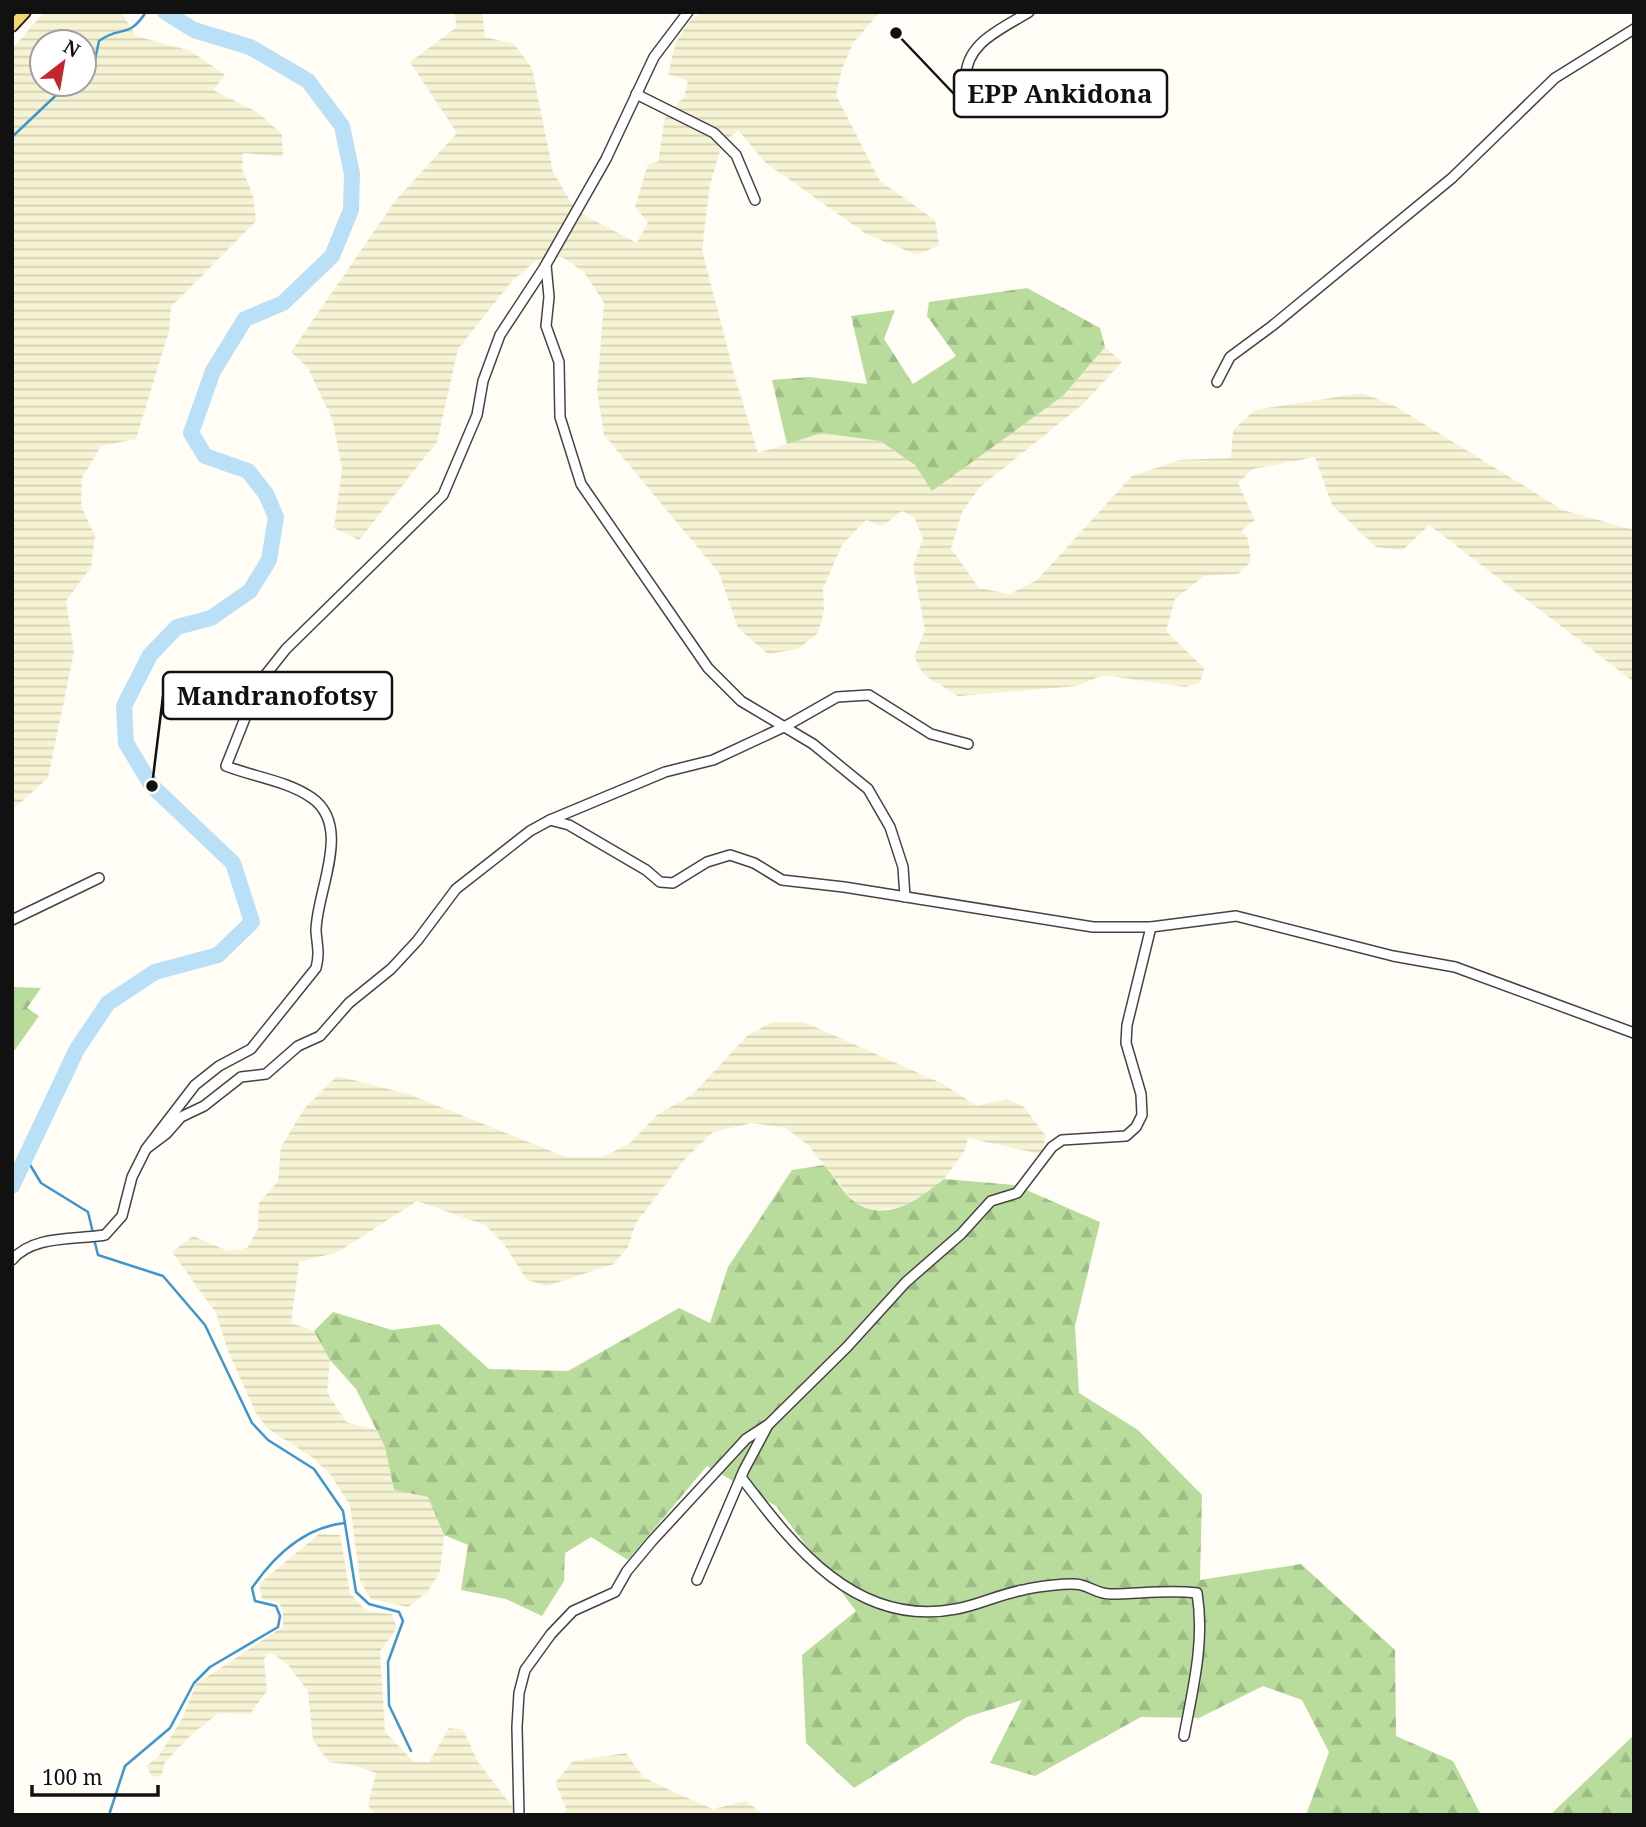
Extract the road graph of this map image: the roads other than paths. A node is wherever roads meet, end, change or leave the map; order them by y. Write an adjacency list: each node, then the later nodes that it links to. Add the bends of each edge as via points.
1 (25, 12): 4 (main road)
2 (688, 12): 7 (street, via 654,57)
3 (1029, 12): 6 (street, via 982,41 967,64)
4 (12, 26)
5 (1634, 29): 10 (street, via 1555,78 1452,178 1230,357)
6 (966, 80)
7 (636, 94): 8 (street, via 722,140 736,155); 9 (street, via 606,159)
8 (755, 200)
9 (546, 265): 11 (street, via 546,326 559,362 560,417 581,484 708,668 741,701); 19 (street, via 500,335 483,381 477,415 443,495 286,649 259,682 226,766 311,797 324,808 332,836 316,931 320,952 316,968 251,1049 195,1085)
10 (1217, 382)
11 (786, 726): 12 (street, via 837,697 869,695 931,734); 13 (street, via 713,760 665,772); 15 (street, via 868,789 890,827 903,867)
12 (968, 744)
13 (550, 820): 15 (street, via 569,825 660,883 673,883 707,862 730,855 782,880); 19 (street, via 456,889 391,969 349,1003 320,1035 298,1046 266,1074 241,1077 204,1106 181,1117)
14 (99, 878): 16 (street)
15 (905, 897): 17 (street, via 1093,928)
16 (12, 920)
17 (1151, 928): 18 (street, via 1237,916 1392,956 1455,967); 21 (street, via 1126,1025 1126,1043 1141,1094 1142,1115 1136,1127 1126,1136 1062,1140 1052,1147 1017,1193 990,1201)
18 (1634, 1033)
19 (146, 1149): 20 (street, via 132,1177 122,1216 105,1235 44,1242 22,1248)
20 (12, 1260)
21 (769, 1424): 22 (street); 25 (street, via 746,1439 652,1541 615,1592 573,1611 538,1648 519,1693)
22 (741, 1478): 23 (street); 24 (street, via 790,1542 846,1588 889,1606 954,1610 1023,1590 1081,1585 1097,1594 1196,1593 1201,1618 1198,1663)
23 (697, 1580)
24 (1184, 1735)
25 (519, 1815)

